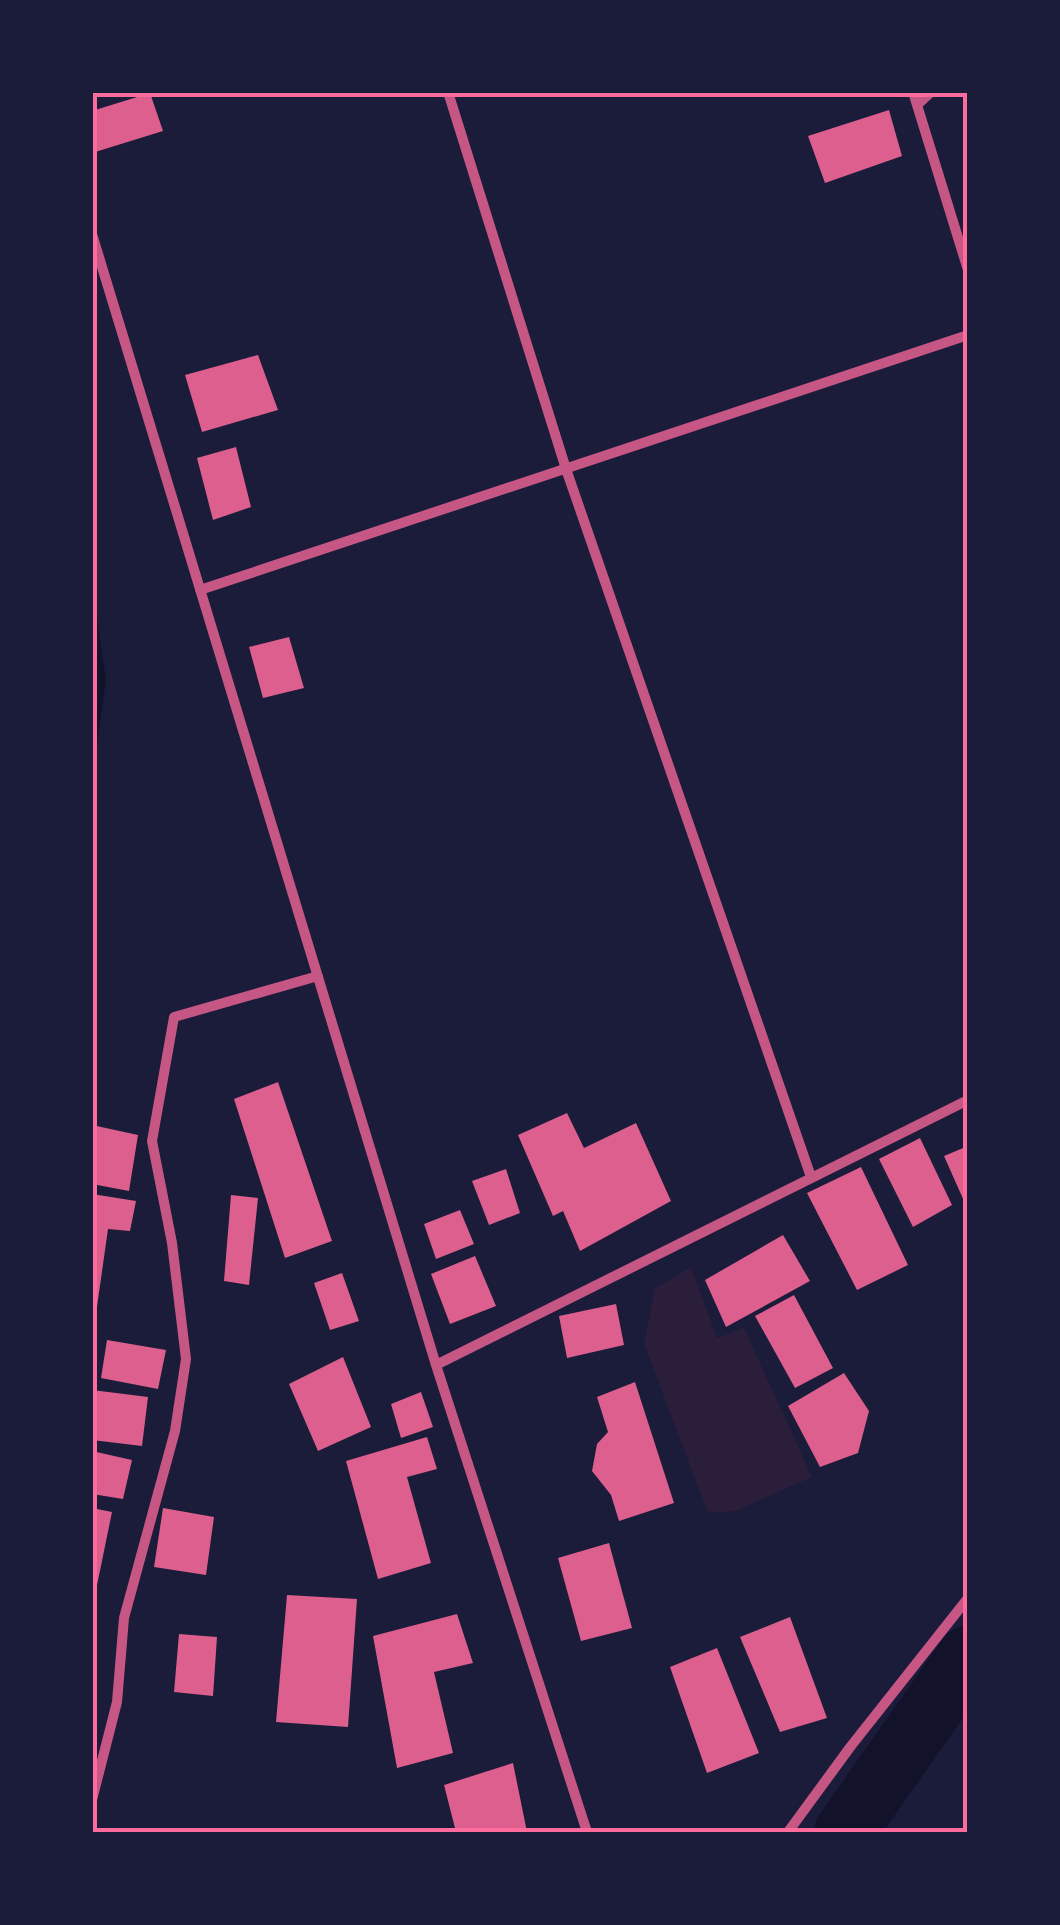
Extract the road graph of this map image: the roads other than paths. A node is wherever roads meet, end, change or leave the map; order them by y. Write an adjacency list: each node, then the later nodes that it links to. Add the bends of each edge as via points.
1 (448, 92): 7 (street)
2 (931, 92): 3 (street)
3 (915, 98): 5 (street)
4 (92, 234): 8 (street)
5 (968, 270)
6 (968, 336): 7 (street)
7 (566, 469): 8 (street); 11 (street)
8 (200, 590): 9 (street)
9 (318, 976): 12 (street); 14 (street, via 174,1017 152,1141 186,1359 176,1432 124,1618 117,1702)
10 (968, 1100): 11 (street)
11 (810, 1177): 12 (street)
12 (436, 1365): 15 (street)
13 (968, 1598): 16 (street)
14 (92, 1800)
15 (586, 1832)
16 (788, 1832)

